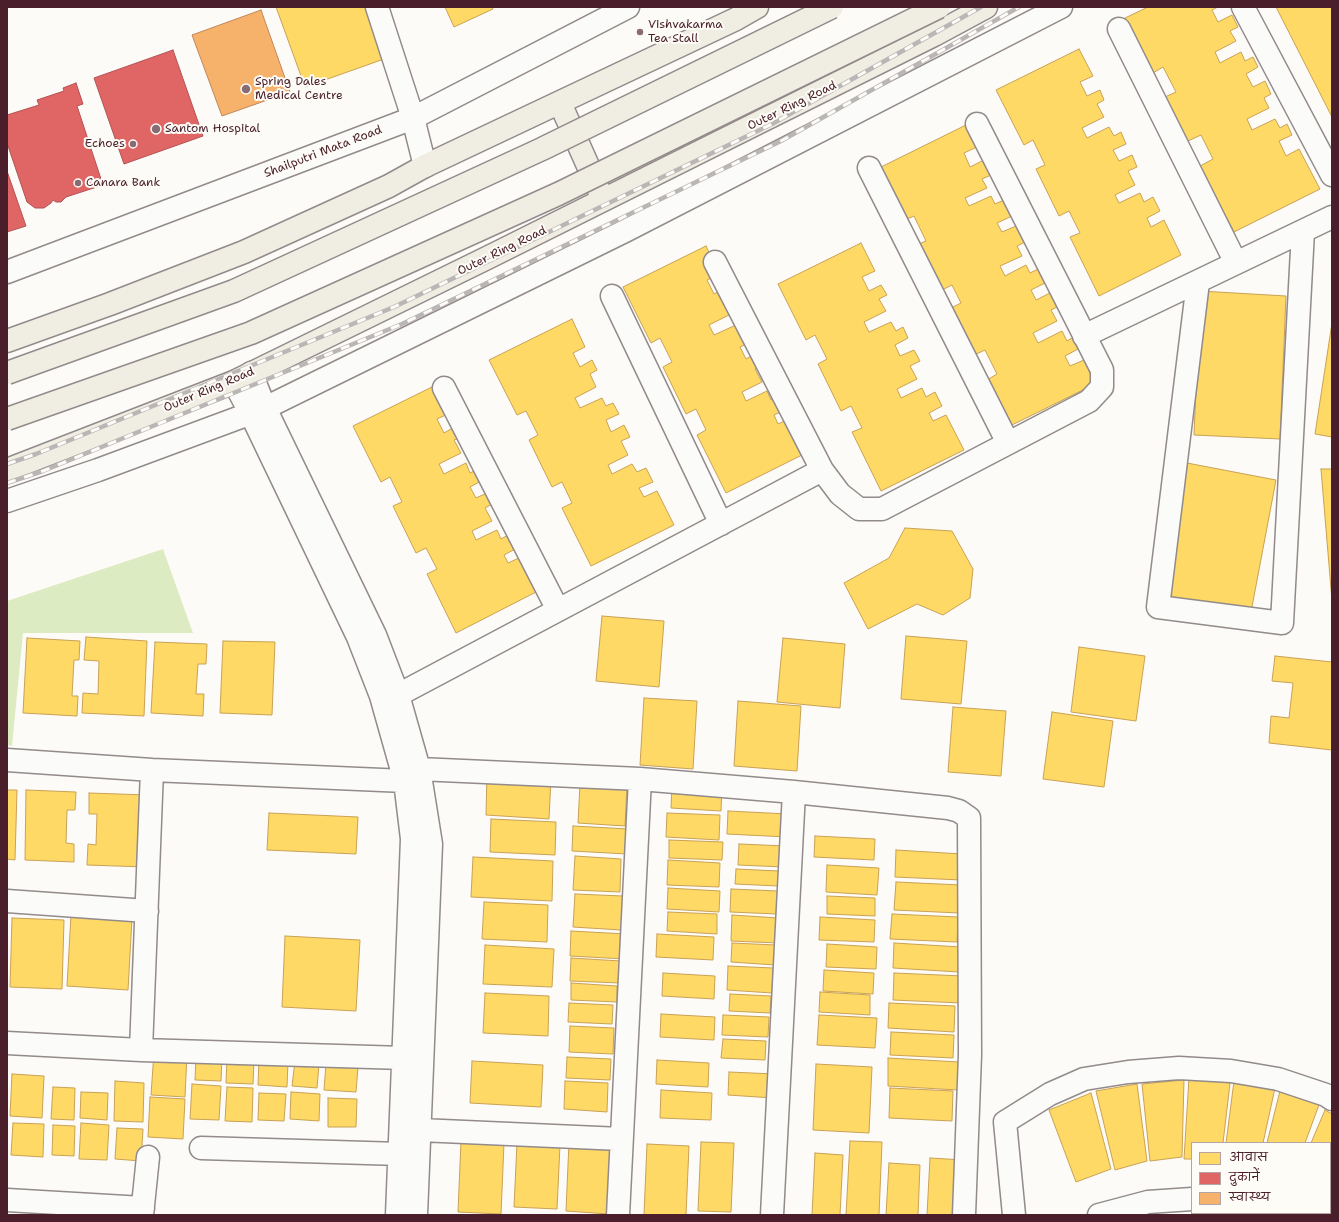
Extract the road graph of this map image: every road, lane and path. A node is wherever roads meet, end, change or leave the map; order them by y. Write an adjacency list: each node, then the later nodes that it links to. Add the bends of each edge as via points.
1 (378, 7): 11 (street)
2 (628, 7): 11 (street, Shailputri Mata Road)
3 (757, 7): 10 (main road)
4 (832, 7): 26 (main road, bridge, via 542,149 234,291)
5 (939, 7): 30 (main road, Outer Ring Road, bridge, via 558,194 251,333)
6 (986, 7): 16 (main road, Outer Ring Road)
7 (1061, 7): 29 (street, via 625,231)
8 (1243, 7): 15 (street)
9 (1119, 29): 20 (street)
10 (560, 103): 13 (main road); 16 (main road)
11 (413, 118): 13 (street); 21 (street, Shailputri Mata Road)
12 (977, 124): 24 (street)
13 (425, 166): 25 (main road, via 389,186 244,252)
14 (869, 168): 31 (street)
15 (1332, 176)
16 (603, 200): 27 (main road, Outer Ring Road)
17 (1332, 217): 18 (street)
18 (1303, 231): 20 (street); 22 (street, via 1282,623 1158,607)
19 (715, 262): 33 (street)
20 (1236, 263): 22 (street)
21 (7, 272)
22 (1198, 282): 24 (street)
23 (612, 296): 35 (street)
24 (1084, 336): 31 (street, via 1102,370 1102,387 1089,401)
25 (7, 342)
26 (7, 373)
27 (242, 378): 29 (street); 32 (main road, Outer Ring Road)
28 (444, 388): 36 (street)
29 (258, 411): 34 (street); 37 (street, via 375,635); 40 (street, via 358,637)
30 (7, 419)
31 (1008, 443): 33 (street, via 882,508 859,509 840,494)
32 (7, 470)
33 (822, 470): 35 (street)
34 (7, 501)
35 (721, 524): 36 (street)
36 (558, 610): 37 (street)
37 (398, 695): 40 (street)
38 (7, 760): 39 (street)
39 (152, 770): 40 (street); 44 (street)
40 (412, 775): 41 (street); 47 (street); 49 (street, via 431,844)
41 (640, 779): 42 (street); 50 (street)
42 (794, 792): 60 (street); 61 (street, via 948,808 960,811 969,818 970,1055)
43 (7, 901): 44 (street)
44 (147, 911): 46 (street)
45 (7, 1044): 46 (street)
46 (141, 1050): 47 (street)
47 (404, 1058): 52 (street)
48 (1332, 1099): 62 (street, via 1278,1078 1231,1071 1179,1068 1084,1079 1050,1094 1005,1122)
49 (420, 1130): 50 (street); 58 (street)
50 (621, 1139): 59 (street)
51 (201, 1148): 52 (street)
52 (400, 1154): 57 (street)
53 (148, 1158): 56 (street)
54 (1191, 1199): 63 (street, via 1148,1202)
55 (7, 1200): 56 (street)
56 (143, 1211)
57 (397, 1215)
58 (416, 1215)
59 (618, 1215)
60 (772, 1215)
61 (964, 1215)
62 (1014, 1215)
63 (1099, 1215)

